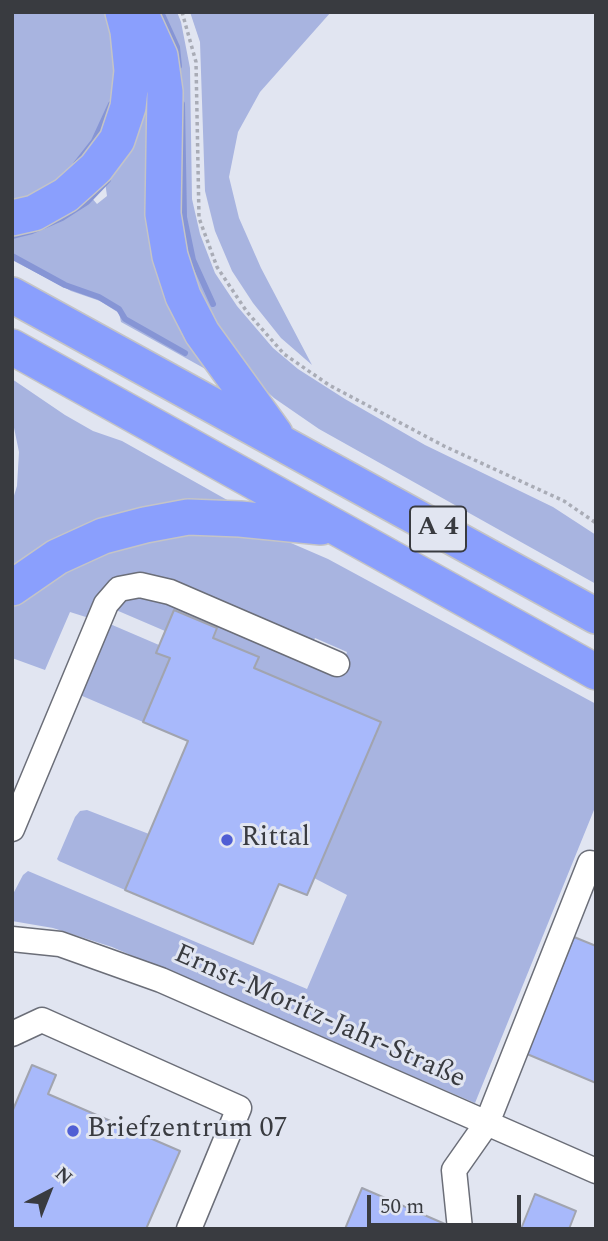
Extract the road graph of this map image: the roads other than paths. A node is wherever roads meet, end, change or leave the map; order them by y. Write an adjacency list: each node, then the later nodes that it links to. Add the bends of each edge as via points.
1 (123, 12): 3 (highway, via 132,71 128,107 117,140 96,168 66,195 34,213)
2 (140, 12): 6 (highway, via 160,56 165,92 163,214 183,296 202,333)
3 (12, 218)
4 (12, 295): 6 (highway, A 4)
5 (12, 346): 7 (highway, A 4)
6 (281, 442): 9 (highway, A 4)
7 (338, 529): 8 (highway, via 188,517 103,536 57,557); 11 (highway, A 4)
8 (12, 588)
9 (596, 616)
10 (337, 664): 12 (street, via 170,592 140,585 119,589 106,604)
11 (596, 672)
12 (12, 829)
13 (596, 865): 16 (street, via 590,863)
14 (12, 939): 16 (street, Ernst-Moritz-Jahr-Straße, via 60,944 161,980)
15 (12, 1034): 18 (street, via 42,1020 239,1108)
16 (486, 1123): 17 (street, Ernst-Moritz-Jahr-Straße); 19 (street, via 454,1170)
17 (596, 1171)
18 (189, 1229)
19 (460, 1229)

